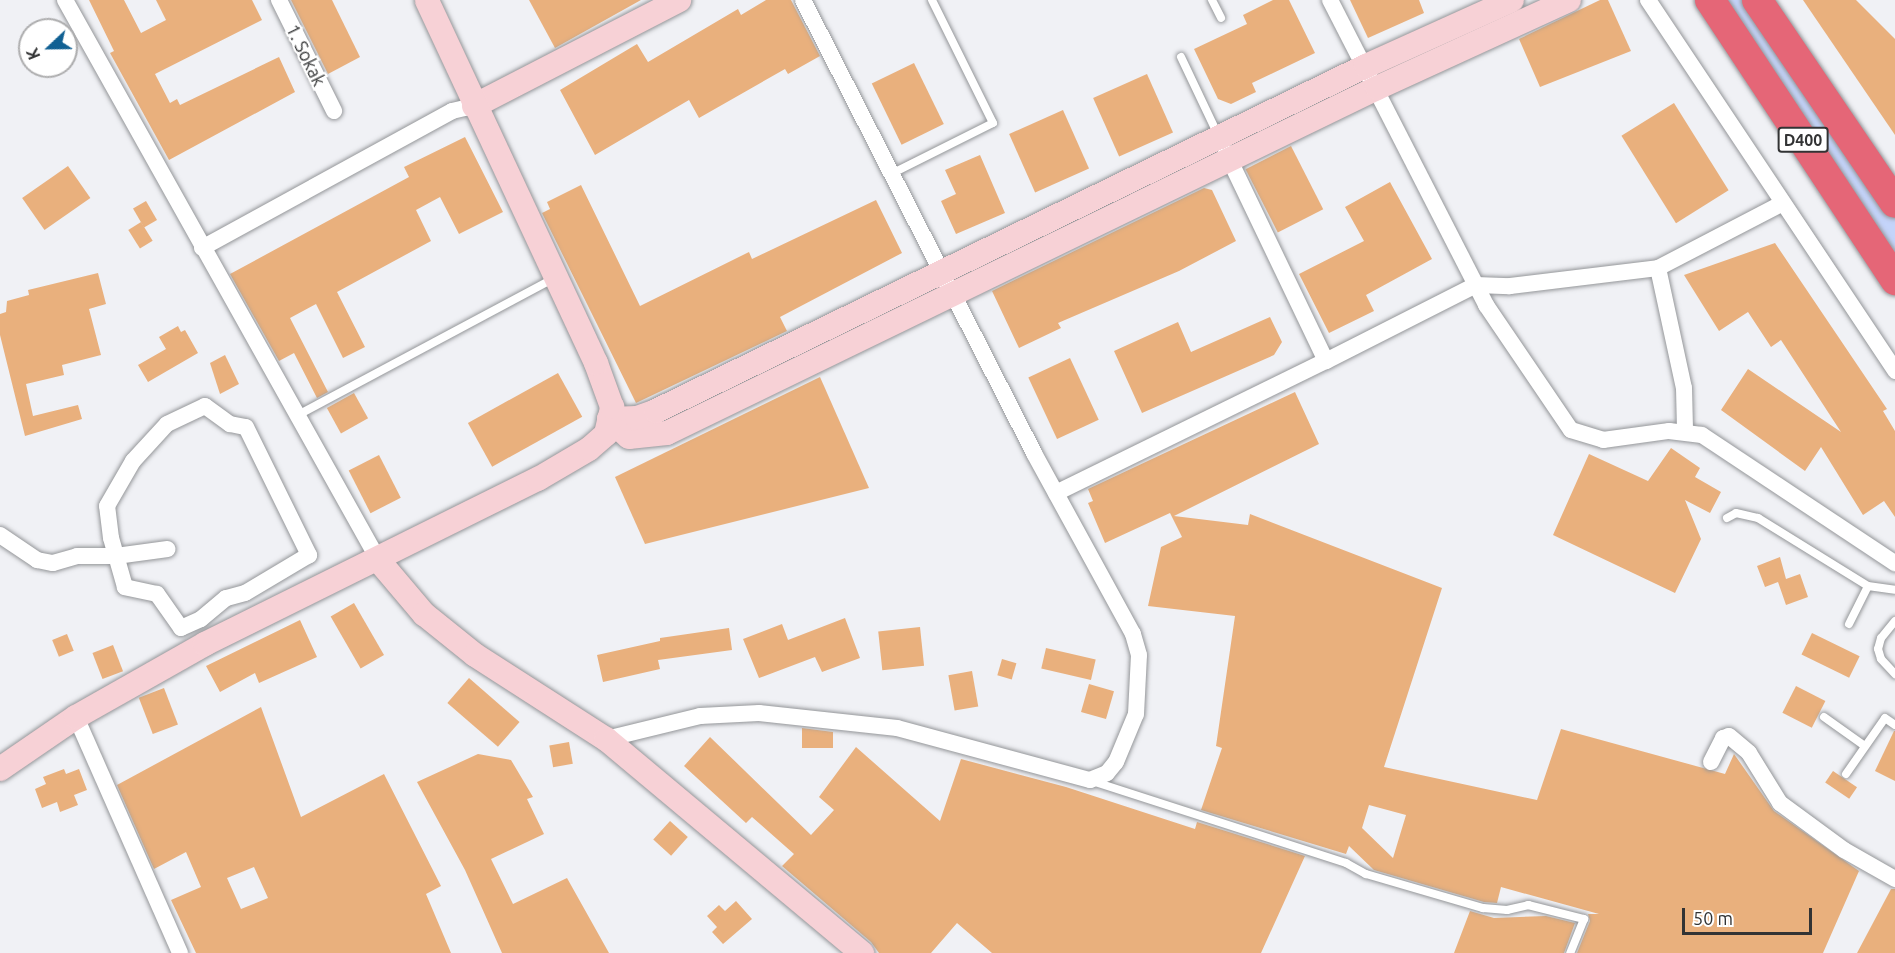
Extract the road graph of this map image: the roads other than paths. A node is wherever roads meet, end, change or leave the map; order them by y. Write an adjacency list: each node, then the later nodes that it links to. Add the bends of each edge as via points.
1 (65, 0): 25 (street)
2 (279, 0): 19 (street, 1. Sokak)
3 (427, 0): 18 (street)
4 (679, 0): 18 (street)
5 (803, 0): 22 (street)
6 (932, 0): 22 (lane, via 993,123)
7 (1212, 0): 14 (lane)
8 (1330, 0): 16 (street)
9 (1512, 0): 16 (street)
10 (1569, 0): 17 (street)
11 (1648, 0): 24 (street)
12 (1710, 0): 29 (highway, D400)
13 (1757, 0): 23 (highway, D400)
14 (1221, 18)
15 (1181, 57): 20 (lane)
16 (1366, 66): 17 (street); 20 (street)
17 (1377, 88): 21 (street); 30 (street)
18 (474, 106): 25 (street, via 452,111); 28 (street)
19 (334, 111)
20 (1219, 137): 21 (street); 27 (street)
21 (1230, 160): 31 (street); 32 (street)
22 (891, 174): 27 (street)
23 (1895, 203)
24 (1781, 204): 26 (street); 33 (street)
25 (202, 248): 34 (street)
26 (1658, 268): 30 (street, via 1510,286); 36 (street, via 1684,388)
27 (940, 271): 31 (street); 35 (street, via 656,411 637,418)
28 (555, 278): 34 (lane); 35 (street, via 596,363 612,407)
29 (1895, 280)
30 (1476, 285): 32 (street); 36 (street, via 1571,429 1603,440)
31 (952, 294): 35 (street, via 667,433 629,437); 37 (street)
32 (1326, 361): 37 (street)
33 (1895, 371)
34 (298, 415): 42 (street)
35 (609, 419): 42 (street, via 606,434 589,449)
36 (1685, 430): 43 (street, via 1717,444)
37 (1056, 493): 57 (street, via 1133,634 1139,656 1136,714 1116,762 1107,773)
38 (1727, 518): 44 (lane, via 1736,513 1758,518)
39 (0, 535): 41 (street, via 37,560 53,563 77,556)
40 (168, 549): 41 (street)
41 (116, 556): 41 (street, via 106,506 122,479 167,424 205,406 230,424 246,427 309,555 245,593 226,598 201,619 181,628 157,594 125,587)
42 (379, 561): 49 (street, via 205,644); 52 (street, via 424,614 467,648)
43 (1895, 563)
44 (1868, 586): 45 (lane); 47 (lane)
45 (1895, 590)
46 (1895, 621): 48 (lane, via 1881,638 1878,649 1881,659)
47 (1849, 624)
48 (1895, 674)
49 (76, 717): 55 (street); 59 (street)
50 (1824, 717): 53 (lane)
51 (1895, 725): 53 (lane, via 1885,718)
52 (606, 739): 57 (street, via 700,716 759,713 897,728); 60 (street)
53 (1865, 746): 56 (lane)
54 (1712, 762): 58 (street, via 1723,738 1729,736 1749,753 1780,803 1844,850)
55 (0, 769)
56 (1846, 774)
57 (1090, 780): 61 (lane, via 1346,863 1366,874 1483,908 1507,910 1528,905 1584,919)
58 (1895, 879)
59 (180, 953)
60 (862, 953)
61 (1570, 953)

